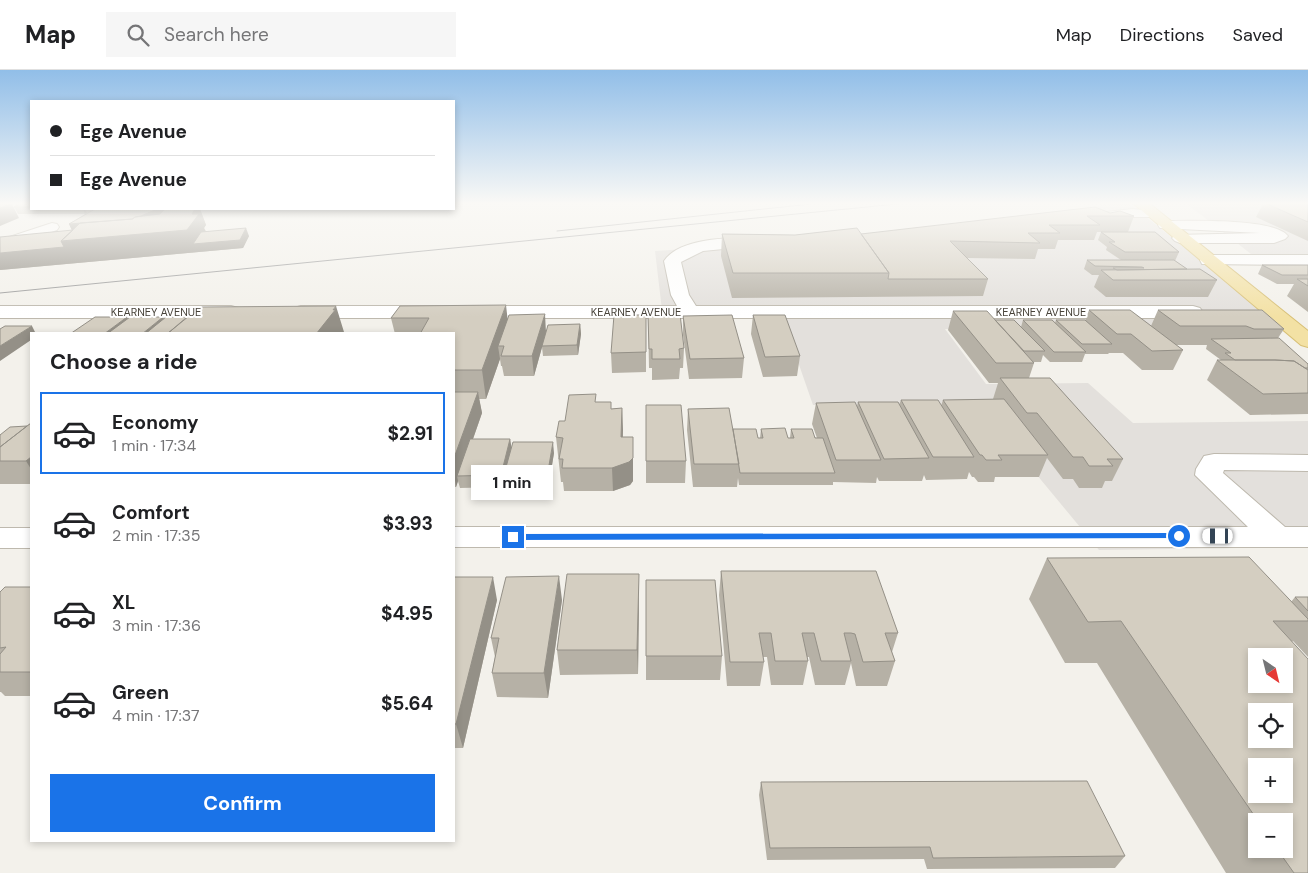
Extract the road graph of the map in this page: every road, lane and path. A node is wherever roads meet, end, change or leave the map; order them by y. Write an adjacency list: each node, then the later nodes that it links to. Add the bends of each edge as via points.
1 (1184, 241): 3 (main road)
2 (772, 242): 8 (street, via 696,247 679,253 672,261 680,295)
3 (1208, 260): 4 (street); 11 (main road)
4 (1308, 260)
5 (0, 312): 6 (street, KEARNEY AVENUE)
6 (250, 312)
7 (280, 312): 8 (street, KEARNEY AVENUE)
8 (690, 312): 9 (street, KEARNEY AVENUE)
9 (1214, 312)
10 (1243, 312): 11 (street)
11 (1271, 312): 12 (main road)
12 (1308, 341)
13 (1308, 463): 14 (street, via 1214,462 1210,469 1209,475)
14 (1277, 536): 15 (street); 16 (street)
15 (455, 537)
16 (1308, 537)
17 (0, 538): 18 (street)
18 (30, 538)

